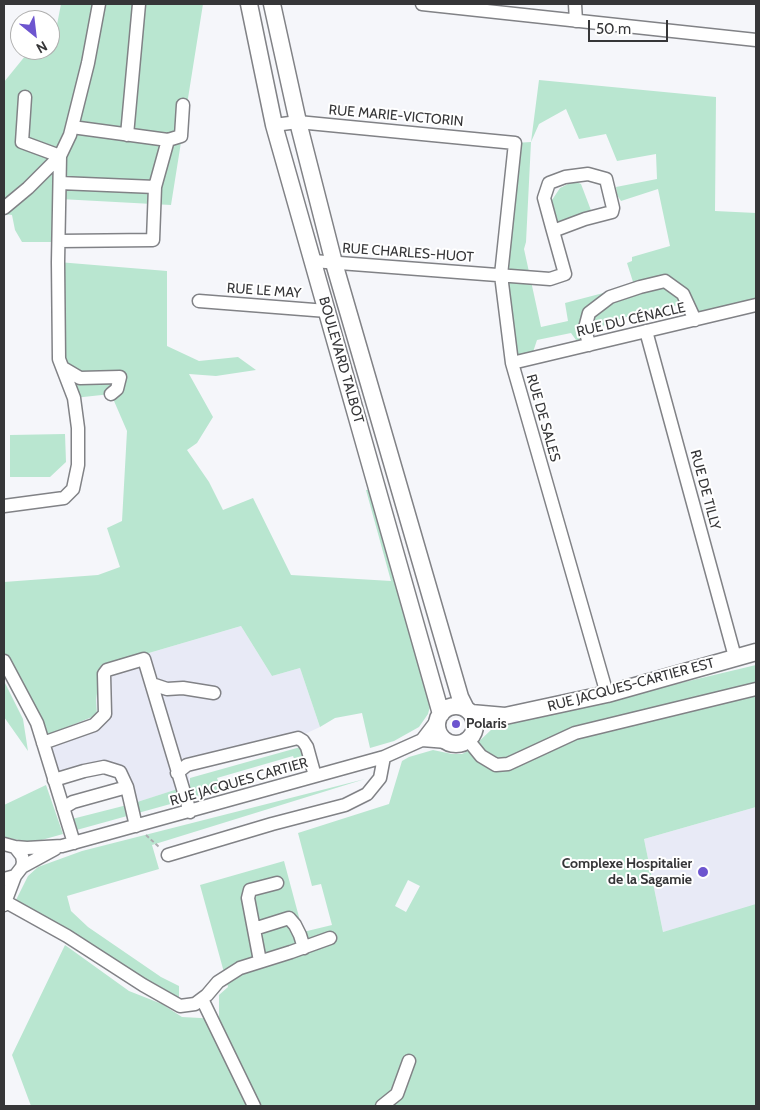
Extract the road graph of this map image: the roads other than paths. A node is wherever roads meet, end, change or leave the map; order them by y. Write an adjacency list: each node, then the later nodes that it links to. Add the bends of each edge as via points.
1 (99, 4): 14 (street)
2 (138, 4): 15 (street)
3 (250, 4): 13 (main road, BOULEVARD TALBOT)
4 (272, 4): 12 (main road, BOULEVARD TALBOT)
5 (422, 4): 6 (street)
6 (426, 4): 8 (street)
7 (575, 4): 8 (street)
8 (576, 21): 9 (street)
9 (756, 40)
10 (24, 97): 18 (street, via 22,142)
11 (184, 105): 16 (street, via 180,136)
12 (298, 122): 13 (street, RUE MARIE-VICTORIN); 17 (street, RUE MARIE-VICTORIN); 25 (main road, BOULEVARD TALBOT)
13 (274, 125): 24 (main road, BOULEVARD TALBOT)
14 (72, 127): 15 (street); 18 (street)
15 (127, 134): 16 (street)
16 (168, 140): 20 (street)
17 (515, 143): 26 (street, RUE DE SALES)
18 (60, 156): 19 (street); 21 (street)
19 (60, 183): 20 (street); 23 (street)
20 (155, 187): 23 (street, via 153,240)
21 (4, 208)
22 (553, 231): 22 (street, via 544,198 549,183 588,174 606,179 612,212); 26 (street, RUE CHARLES-HUOT, via 565,274 550,279)
23 (59, 241): 34 (street, via 60,359)
24 (312, 261): 25 (street, RUE CHARLES-HUOT); 29 (main road, BOULEVARD TALBOT)
25 (334, 263): 26 (street, RUE CHARLES-HUOT); 44 (main road, BOULEVARD TALBOT, via 460,697)
26 (501, 275): 33 (street, RUE DE SALES)
27 (199, 301): 29 (street, RUE LE MAY)
28 (756, 305): 30 (street, RUE DU CÉNACLE)
29 (327, 311): 45 (main road, BOULEVARD TALBOT)
30 (695, 320): 31 (street, RUE DU CÉNACLE); 32 (street, via 683,294 666,281 649,285 610,297 589,313 585,328)
31 (646, 331): 32 (street, RUE DU CÉNACLE); 38 (street, RUE DE TILLY)
32 (589, 345): 33 (street, RUE DU CÉNACLE)
33 (512, 364): 43 (street, RUE DE SALES)
34 (63, 368): 35 (street, via 80,378 120,377); 36 (street, via 74,398 78,428 78,465 73,489 64,498)
35 (111, 394)
36 (4, 506)
37 (756, 652): 38 (main road, RUE JACQUES-CARTIER EST)
38 (735, 657): 43 (main road, RUE JACQUES-CARTIER EST)
39 (4, 661): 49 (street, via 37,723)
40 (152, 684): 42 (street, via 167,689 183,688); 49 (street, via 144,659 107,670 104,674 106,714 94,724); 52 (street)
41 (756, 689): 47 (street, via 575,732 508,764 496,765 481,756)
42 (214, 694)
43 (607, 694): 46 (main road, RUE JACQUES-CARTIER EST)
44 (468, 711): 45 (main road, via 456,706); 46 (main road, RUE JACQUES-CARTIER EST); 47 (main road, via 475,725)
45 (439, 716): 48 (street, RUE JACQUES CARTIER); 50 (main road, via 438,731)
46 (505, 716): 47 (main road, RUE JACQUES-CARTIER EST)
47 (470, 738): 50 (main road, via 454,744)
48 (422, 740): 50 (street, RUE JACQUES CARTIER); 51 (street, RUE JACQUES CARTIER)
49 (43, 742): 54 (street)
50 (446, 742)
51 (384, 757): 53 (street, RUE JACQUES CARTIER); 61 (street, via 380,778 367,794 345,805)
52 (177, 773): 53 (street, via 187,765 298,738 307,747); 57 (street)
53 (315, 776): 57 (street, RUE JACQUES CARTIER)
54 (54, 780): 55 (street, via 104,767 120,772); 56 (street)
55 (128, 787): 56 (street); 58 (street)
56 (62, 808): 59 (street)
57 (190, 812): 58 (street, RUE JACQUES CARTIER)
58 (136, 826): 59 (street, RUE JACQUES CARTIER)
59 (68, 844): 60 (street, RUE JACQUES CARTIER, via 27,848); 62 (street, RUE JACQUES CARTIER)
60 (9, 846): 62 (street, via 22,856)
61 (168, 855)
62 (14, 874): 64 (street)
63 (277, 883): 65 (street, via 250,890 248,898)
64 (4, 900): 69 (street, via 180,1006 195,1004)
65 (254, 929): 67 (street, via 289,918 296,925); 68 (street)
66 (330, 938): 67 (street)
67 (304, 948): 68 (street)
68 (260, 961): 69 (street, via 233,972)
69 (202, 999): 71 (street)
70 (409, 1061): 72 (street, via 397,1094)
71 (254, 1106)
72 (382, 1106)

